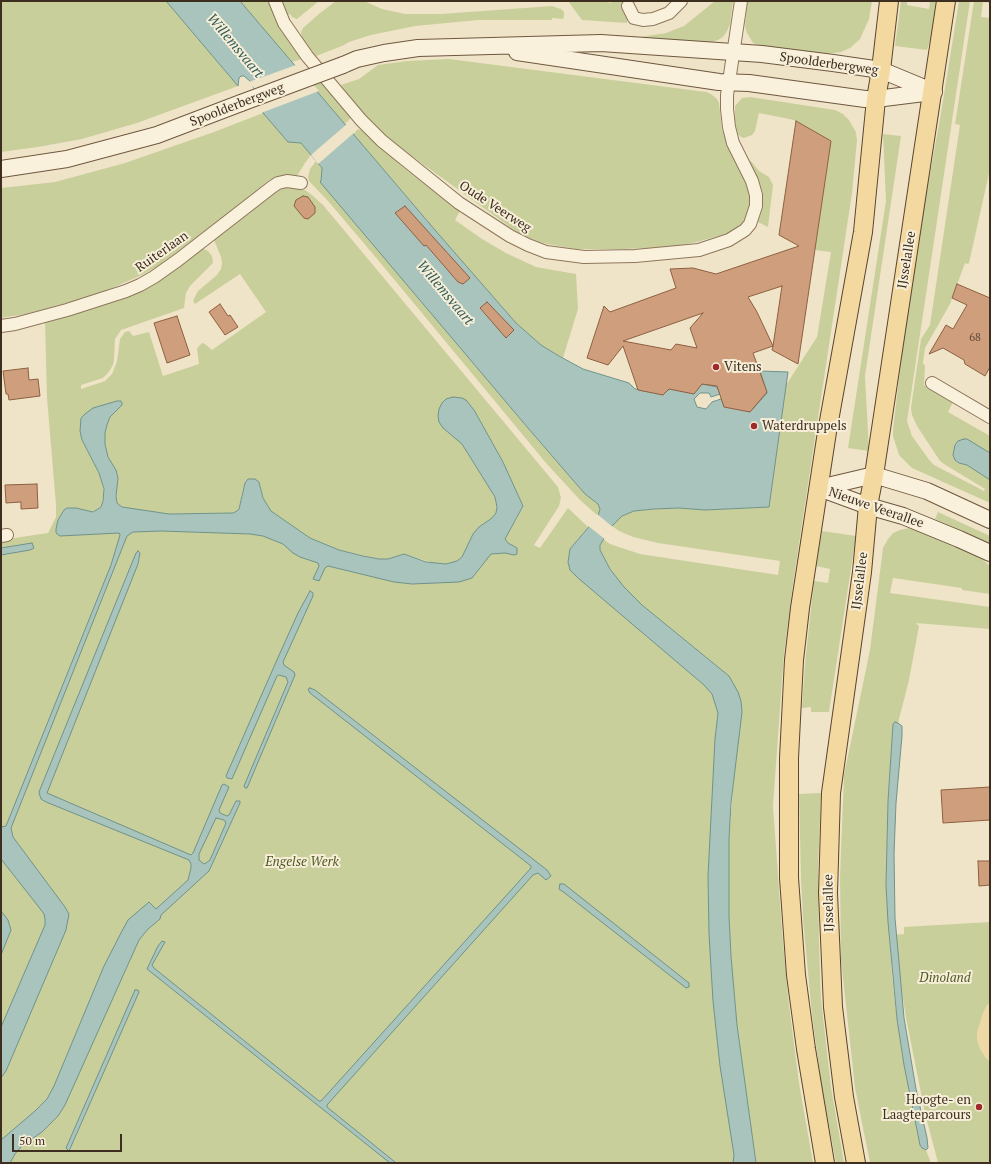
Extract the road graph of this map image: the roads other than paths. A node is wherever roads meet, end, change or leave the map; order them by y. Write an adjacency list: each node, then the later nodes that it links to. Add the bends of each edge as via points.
1 (275, 1): 10 (street, Oude Veerweg, via 284,23 307,56 382,141 459,203 487,222 528,245 566,256 635,256 699,250 729,240 745,230 754,216 756,195 729,127)
2 (681, 1): 6 (street, via 669,13 643,20 634,18)
3 (740, 1): 8 (street, Oude Veerweg)
4 (889, 1): 9 (main road)
5 (946, 1): 11 (main road, IJsselallee)
6 (628, 6)
7 (472, 46): 8 (main road, Spoolderbergweg, via 601,43); 10 (main road, Spoolderbergweg); 13 (main road, Spoolderbergweg, bridge, via 412,49 357,59 157,135 67,159)
8 (734, 52): 9 (main road, Spoolderbergweg); 10 (street, Oude Veerweg)
9 (881, 70): 11 (main road, Spoolderbergweg); 12 (main road)
10 (729, 82): 12 (main road, Spoolderbergweg)
11 (934, 92): 12 (main road, Spoolderbergweg); 18 (main road, IJsselallee)
12 (876, 100): 19 (main road, via 863,232)
13 (1, 169)
14 (301, 183): 15 (street, Ruiterlaan, via 278,183 178,260 140,285 67,310)
15 (1, 326)
16 (932, 383): 17 (street)
17 (990, 417)
18 (874, 475): 19 (main road, Nieuwe Veerallee); 20 (main road, IJsselallee); 21 (main road, Nieuwe Veerallee, via 928,491)
19 (819, 488): 20 (main road, Nieuwe Veerallee); 23 (main road, via 794,660 788,822 796,975)
20 (868, 506): 22 (main road, Nieuwe Veerallee, via 903,516); 24 (main road, IJsselallee, via 862,572 831,792 828,886 833,1007 844,1096)
21 (990, 520)
22 (990, 554)
23 (825, 1163)
24 (856, 1163)

